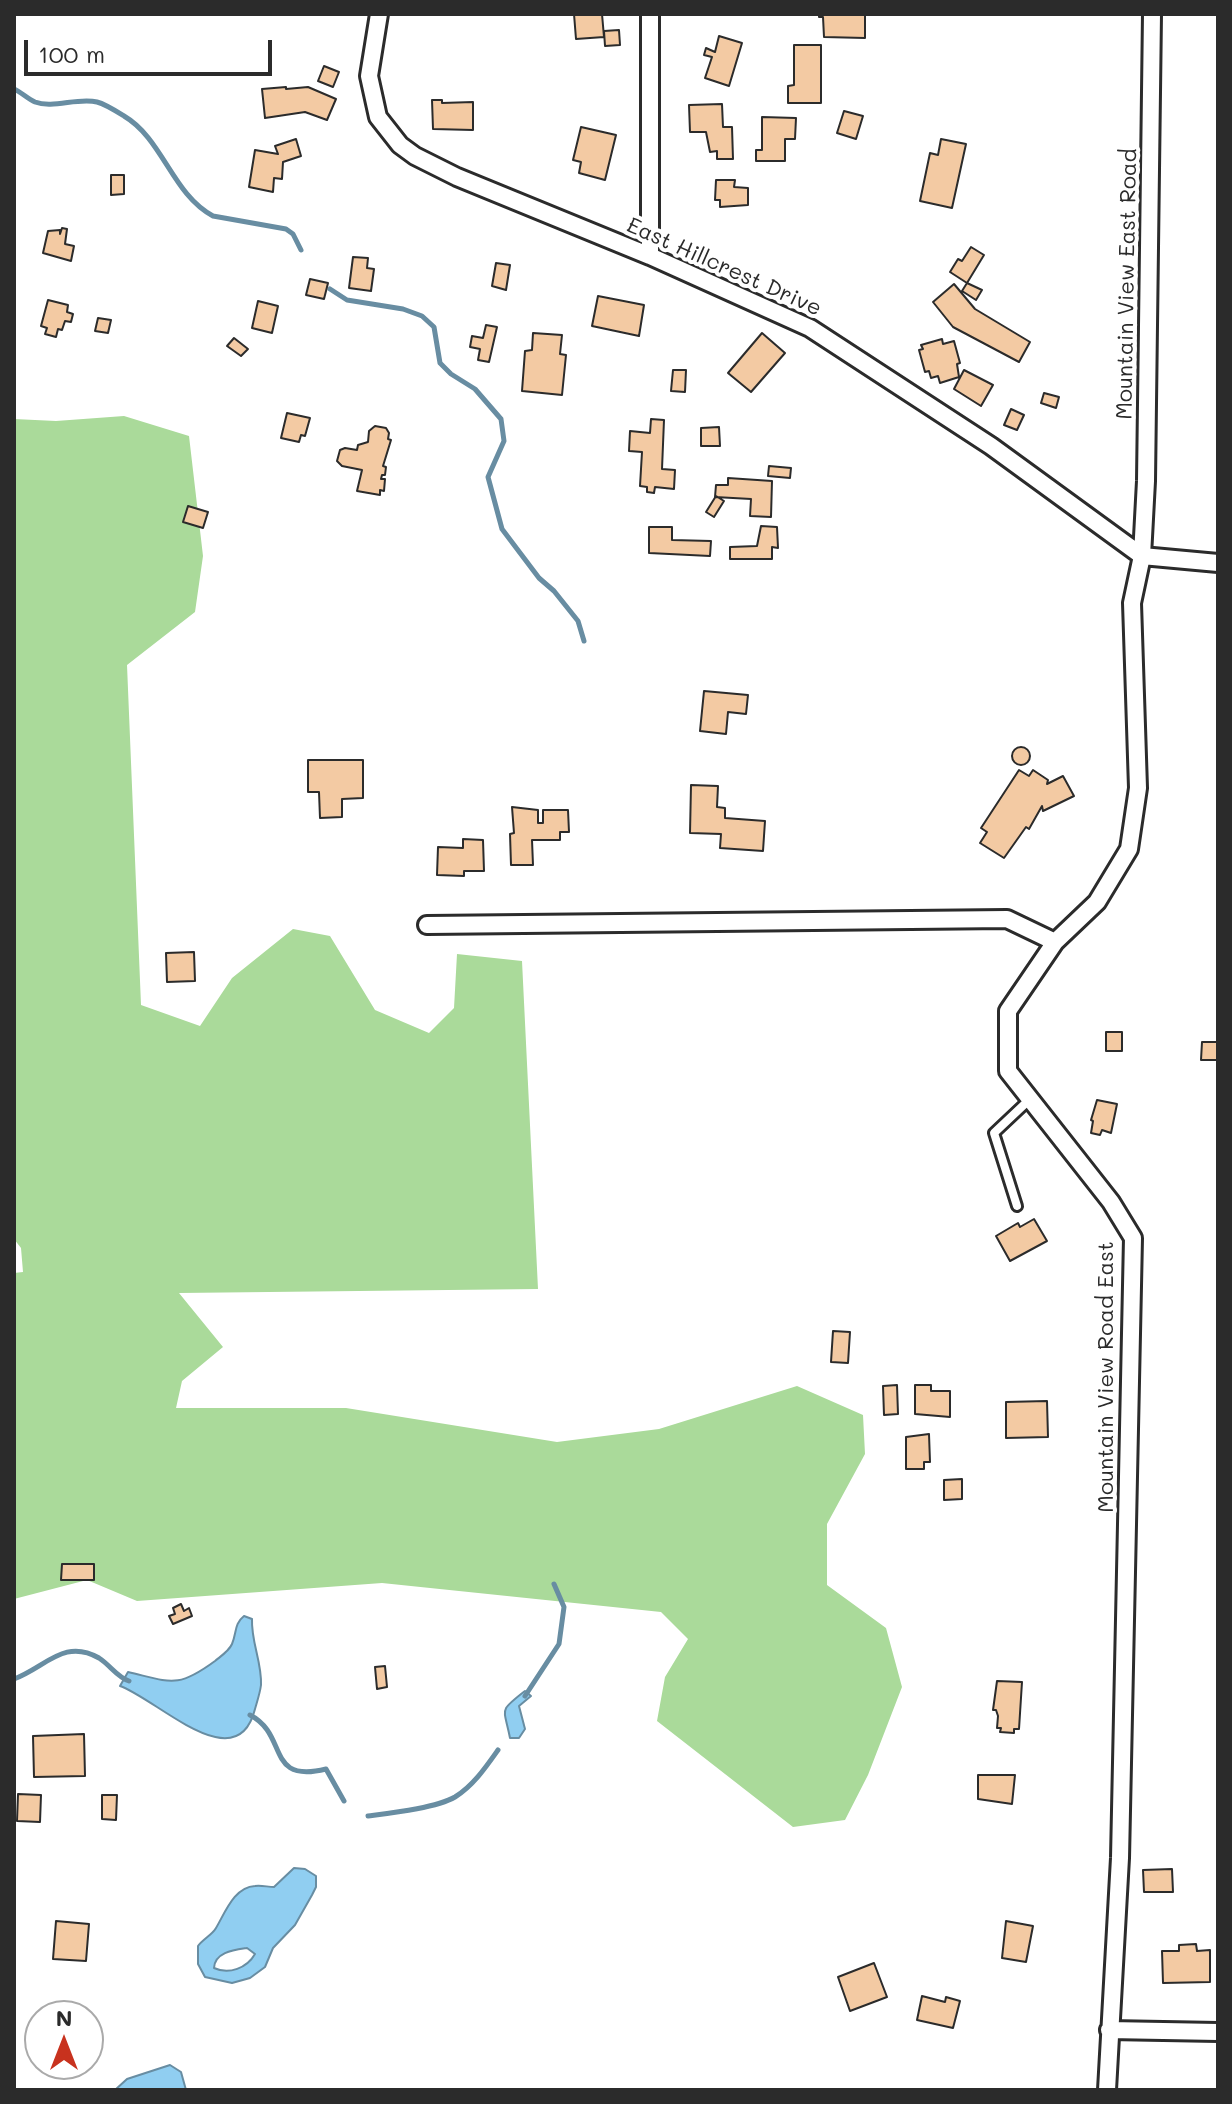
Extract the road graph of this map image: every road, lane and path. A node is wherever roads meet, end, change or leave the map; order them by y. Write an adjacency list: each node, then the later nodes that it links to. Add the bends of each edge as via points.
1 (379, 14): 4 (street, East Hillcrest Drive, via 369,76 378,117 400,145 457,177)
2 (650, 14): 4 (street)
3 (1152, 14): 5 (street, Mountain View East Road)
4 (650, 256): 5 (street, East Hillcrest Drive, via 810,328 991,446)
5 (1142, 556): 6 (street); 8 (street, Mountain View Road East, via 1132,603 1138,788 1129,849 1097,902)
6 (1218, 563)
7 (427, 925): 8 (street, via 1007,919)
8 (1055, 942): 9 (street, Mountain View Road East, via 1008,1011 1008,1071)
9 (1029, 1100): 10 (lane, via 994,1133); 11 (street, Mountain View Road East, via 1111,1202 1133,1238 1120,1858)
10 (1017, 1206)
11 (1109, 2030): 12 (street); 13 (street, Mountain View Road East)
12 (1218, 2032)
13 (1107, 2090)

